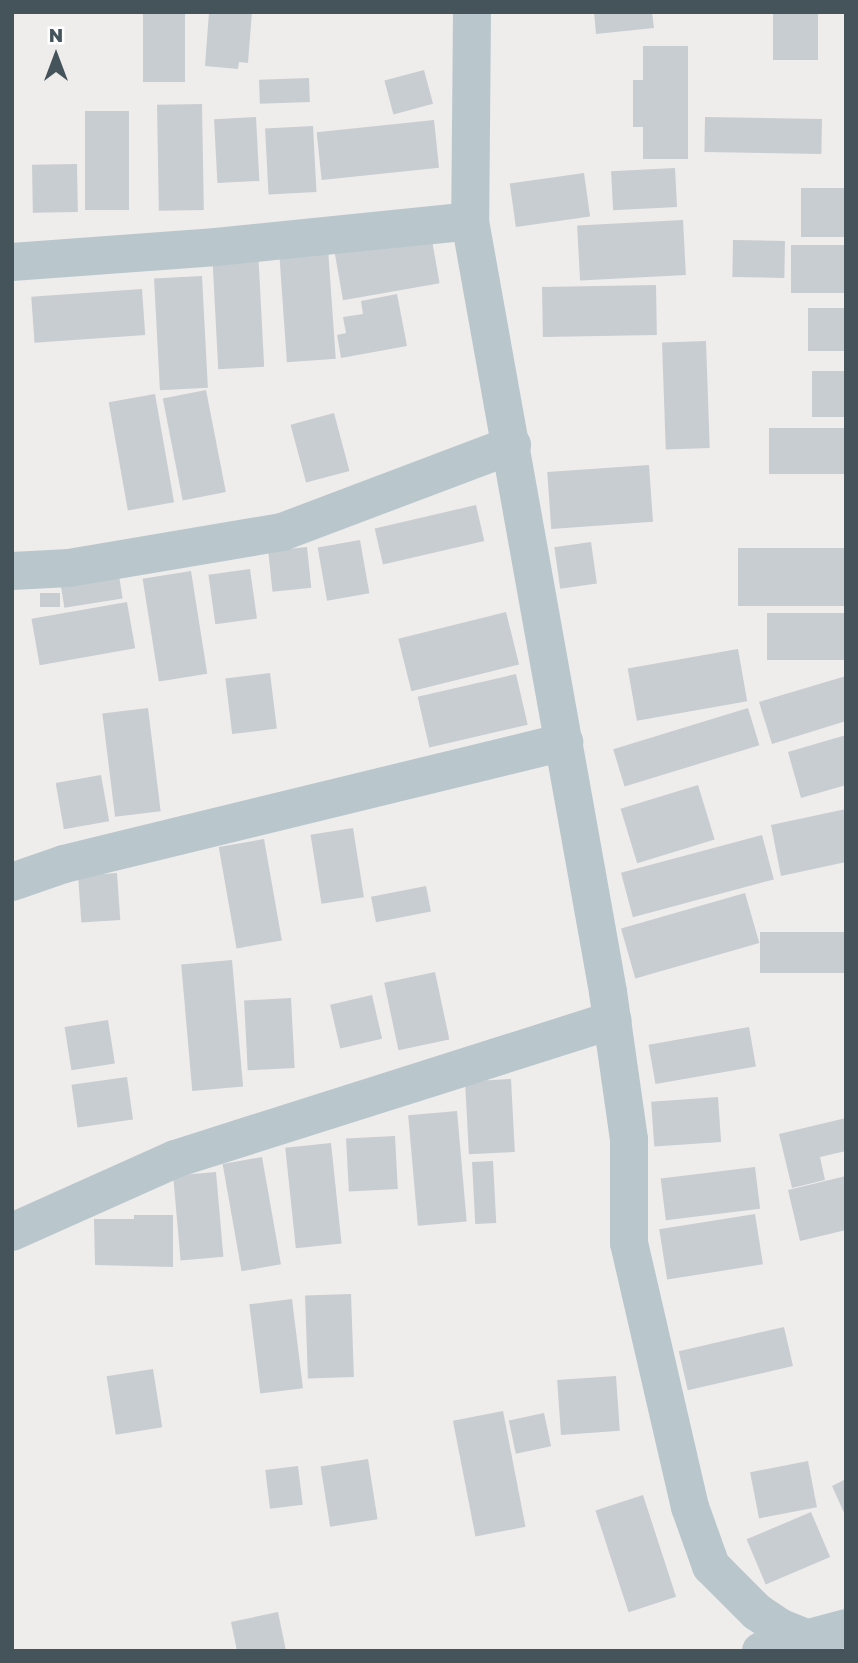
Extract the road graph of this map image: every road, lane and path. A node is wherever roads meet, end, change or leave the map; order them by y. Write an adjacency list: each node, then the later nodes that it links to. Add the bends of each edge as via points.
1 (472, 12): 2 (street)
2 (470, 221): 3 (street, via 216,247); 4 (street)
3 (12, 261)
4 (512, 444): 5 (street, via 282,532 69,568); 6 (street)
5 (12, 571)
6 (564, 742): 7 (street, via 64,864); 8 (street)
7 (12, 881)
8 (612, 1020): 9 (street, via 175,1159); 11 (street, via 629,1140 629,1243 690,1507 711,1566 757,1612)
9 (12, 1232)
10 (846, 1628): 11 (street)
11 (806, 1638): 12 (street)
12 (761, 1651)

